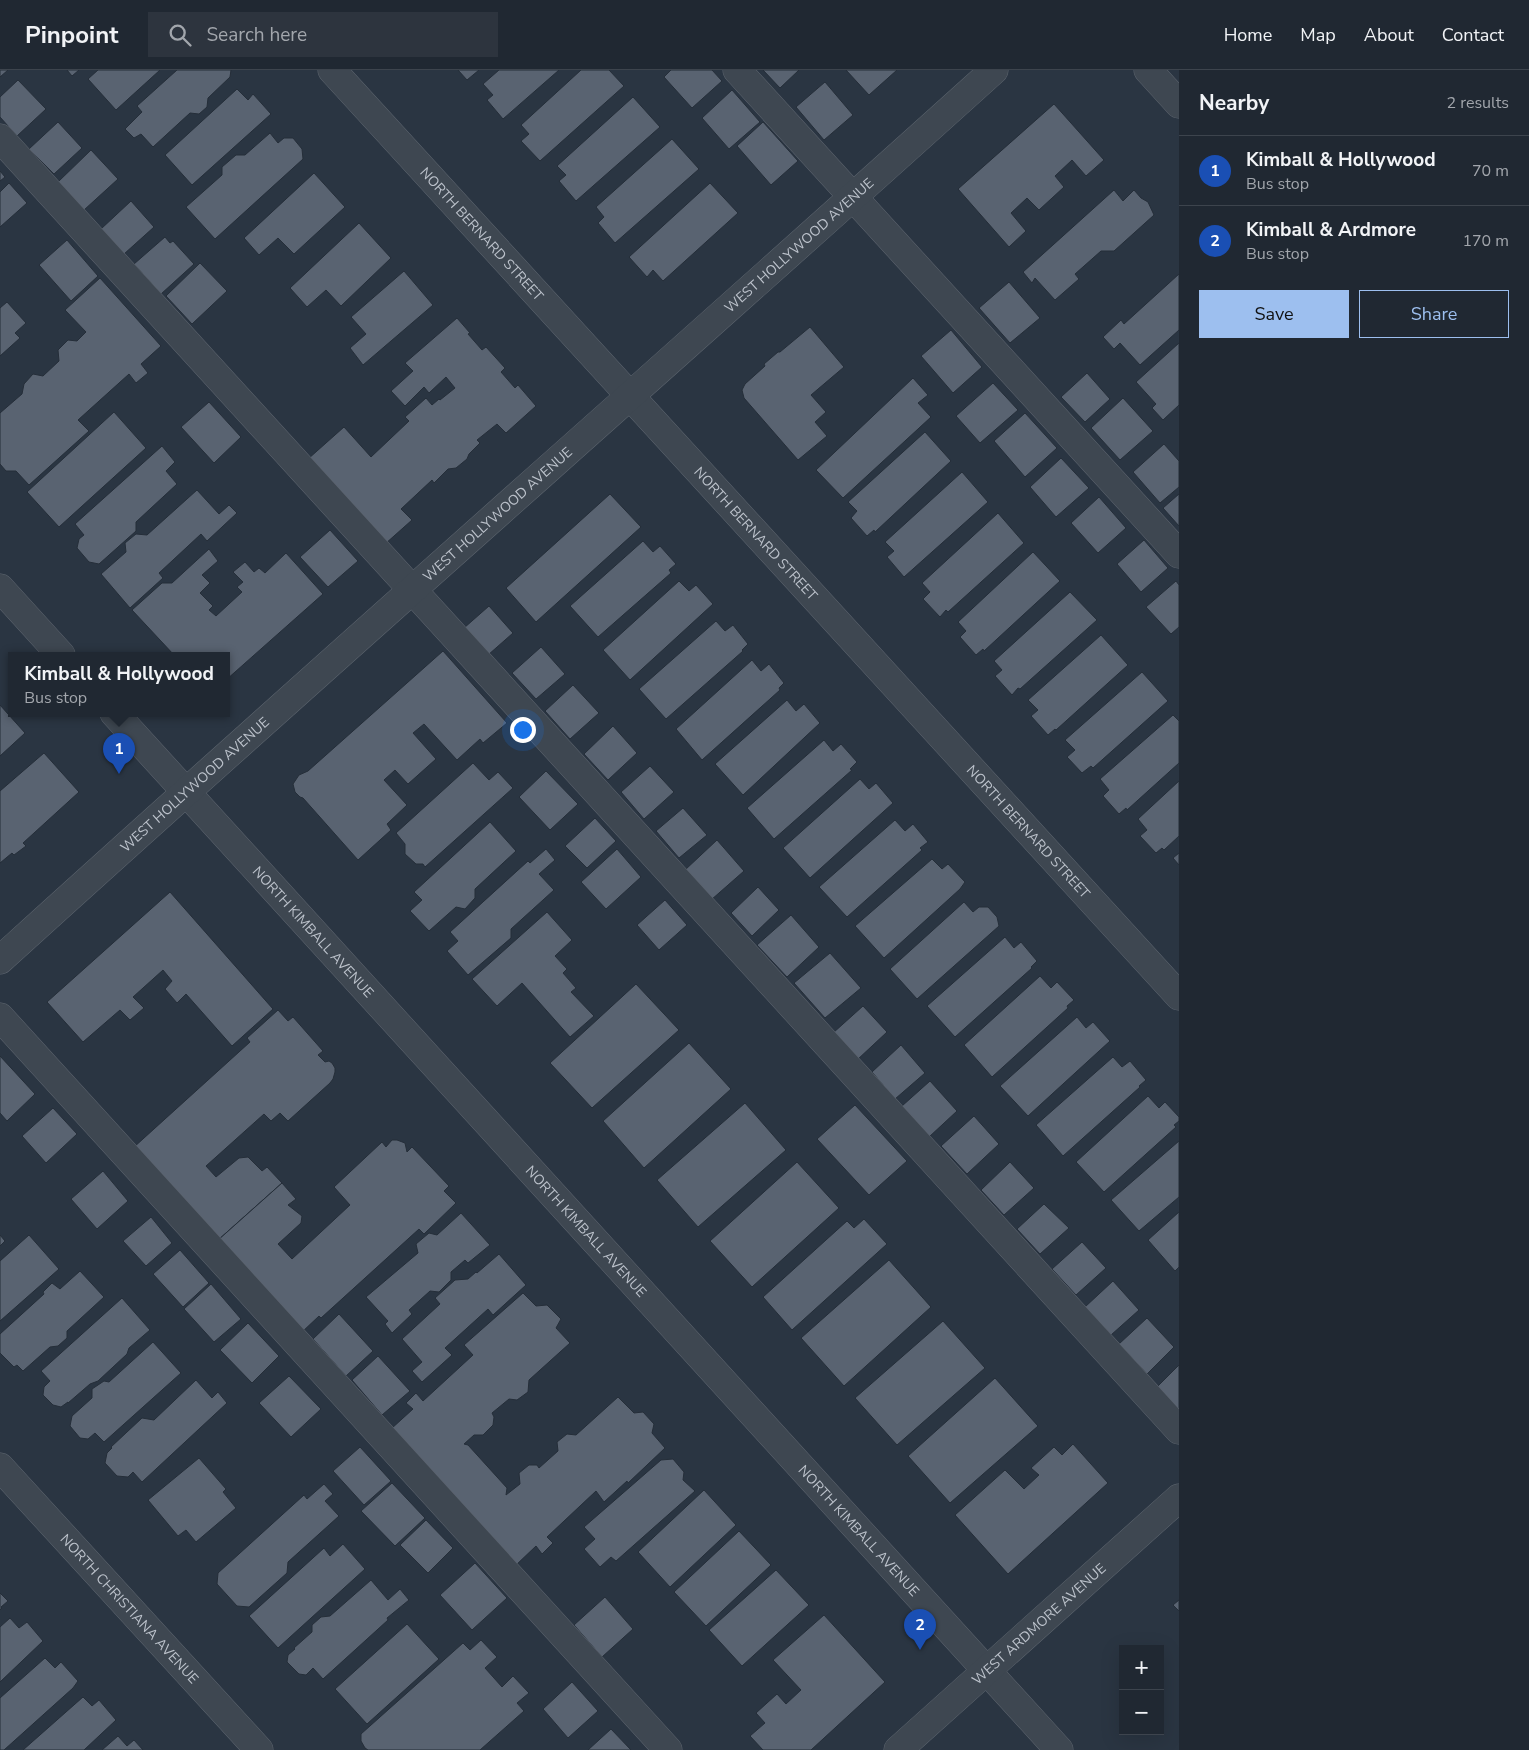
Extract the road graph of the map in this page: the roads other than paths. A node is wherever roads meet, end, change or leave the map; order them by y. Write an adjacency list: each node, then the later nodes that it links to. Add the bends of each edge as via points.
1 (332, 70): 8 (street, NORTH BERNARD STREET)
2 (737, 70): 7 (street)
3 (994, 70): 7 (street, WEST HOLLYWOOD AVENUE)
4 (1148, 70): 5 (street)
5 (1179, 104)
6 (0, 138): 11 (street)
7 (853, 197): 8 (street, WEST HOLLYWOOD AVENUE); 9 (street)
8 (630, 396): 11 (street, WEST HOLLYWOOD AVENUE); 16 (street, NORTH BERNARD STREET)
9 (1179, 554)
10 (0, 588): 12 (street)
11 (413, 590): 14 (street, WEST HOLLYWOOD AVENUE); 18 (street)
12 (58, 652)
13 (118, 717): 14 (street, NORTH KIMBALL AVENUE)
14 (185, 791): 15 (street, WEST HOLLYWOOD AVENUE); 21 (street, NORTH KIMBALL AVENUE)
15 (0, 960)
16 (1179, 996)
17 (0, 1017): 23 (street)
18 (1179, 1430)
19 (0, 1467): 22 (street, NORTH CHRISTIANA AVENUE)
20 (1179, 1498): 21 (street, WEST ARDMORE AVENUE)
21 (987, 1670): 24 (street, WEST ARDMORE AVENUE); 25 (street, NORTH KIMBALL AVENUE)
22 (259, 1750)
23 (668, 1750)
24 (898, 1750)
25 (1059, 1750)

